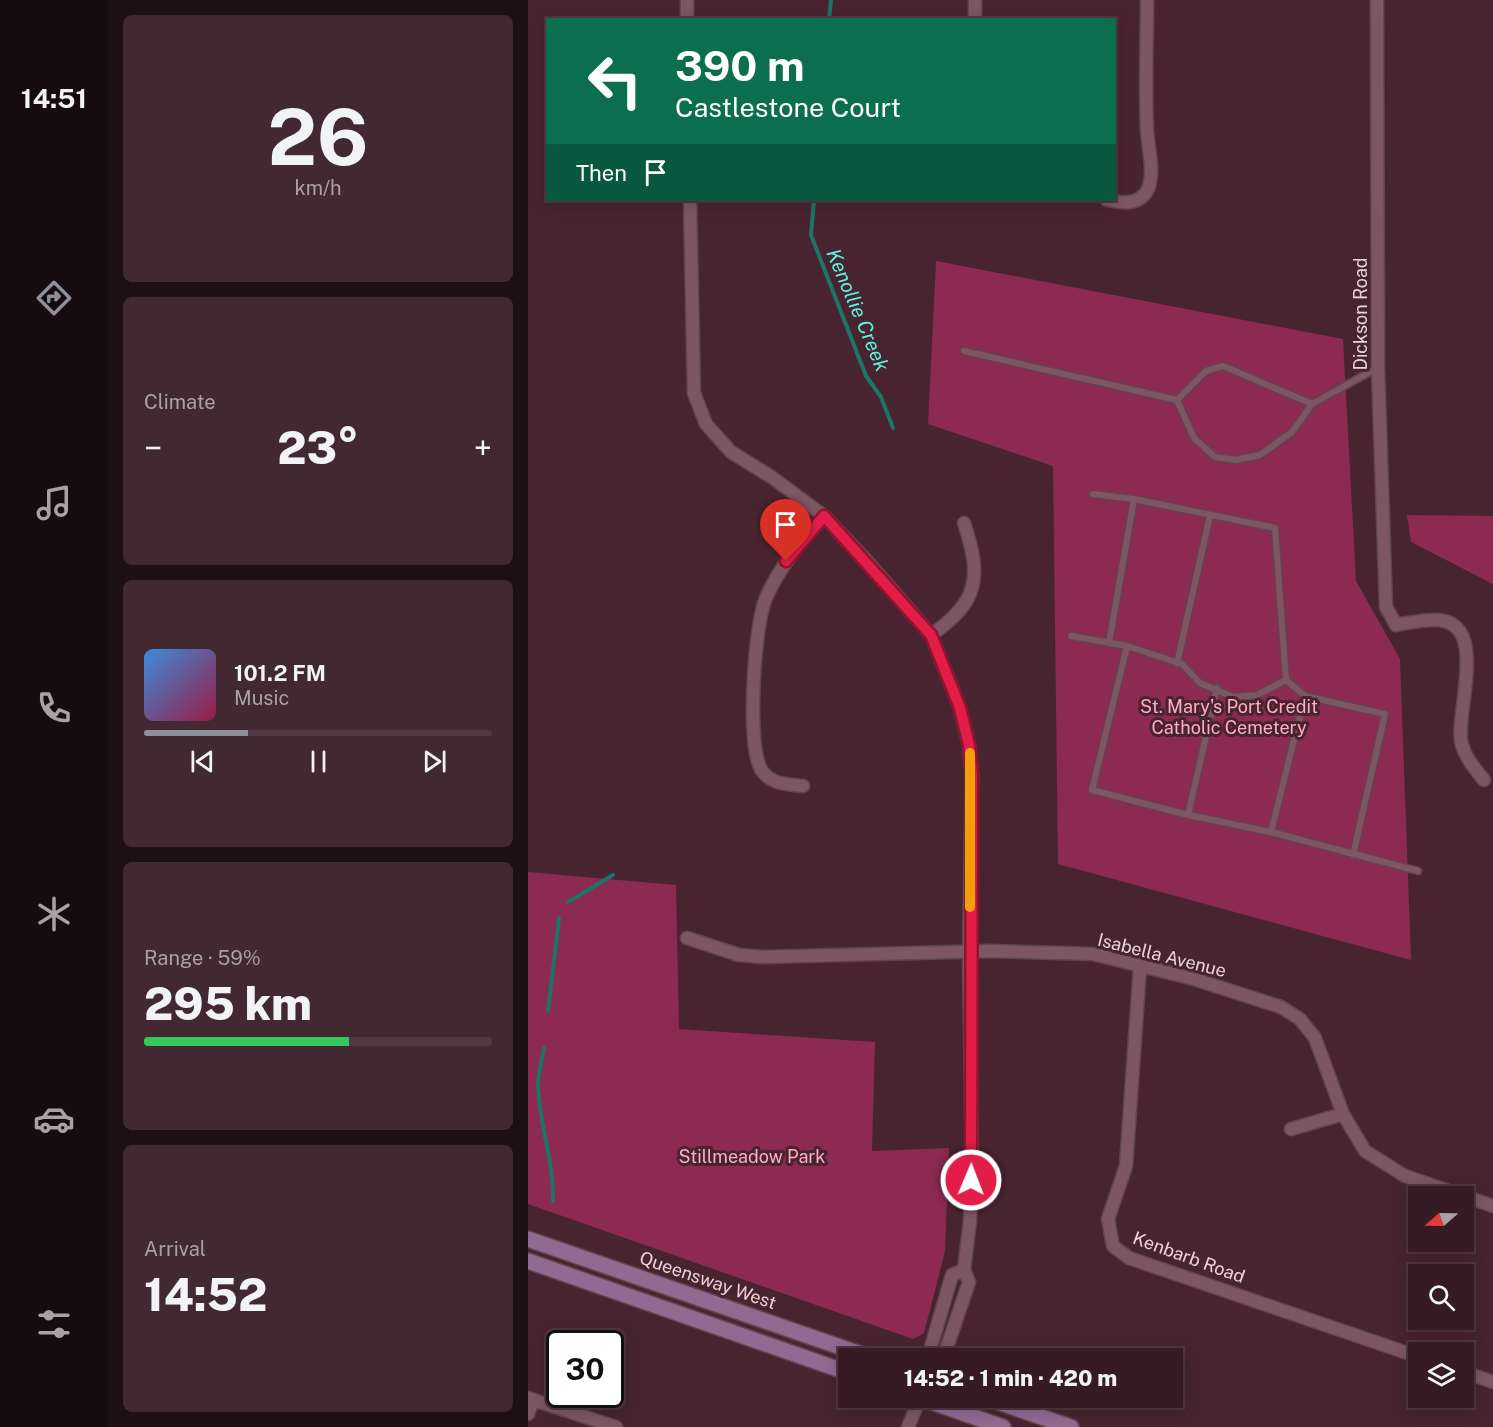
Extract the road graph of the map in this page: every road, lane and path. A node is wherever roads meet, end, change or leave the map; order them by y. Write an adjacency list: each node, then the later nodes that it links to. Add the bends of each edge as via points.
1 (687, 0): 5 (street)
2 (975, 0): 6 (street)
3 (1147, 0): 8 (street, via 1148,188 1143,196 1127,203)
4 (1377, 0): 10 (street, Dickson Road)
5 (687, 18)
6 (975, 18)
7 (690, 201): 15 (street, via 693,393 706,424 747,464)
8 (1114, 201)
9 (964, 351): 11 (lane)
10 (1378, 368): 12 (lane); 26 (street, Dickson Road, via 1386,607 1396,625 1439,620 1457,631 1464,642 1467,682 1461,744)
11 (1177, 400): 12 (lane, via 1206,371 1222,366); 12 (lane, via 1194,438 1215,457 1236,460 1260,455 1292,432)
12 (1312, 404)
13 (1093, 494): 14 (lane)
14 (1134, 500): 16 (lane); 20 (lane)
15 (824, 516): 18 (street); 27 (street, via 774,581 758,623 756,645 754,742 758,764 776,783)
16 (1210, 516): 22 (lane); 23 (lane, via 1275,528)
17 (964, 523): 18 (street, via 974,553 974,585 954,619)
18 (931, 635): 33 (street, via 960,708 969,745)
19 (1071, 636): 20 (lane)
20 (1109, 643): 21 (lane)
21 (1127, 646): 22 (lane); 28 (lane, via 1092,790)
22 (1177, 663): 24 (lane, via 1200,683)
23 (1286, 680): 24 (lane, via 1245,696 1233,697); 25 (lane)
24 (1217, 688): 28 (lane)
25 (1305, 696): 29 (lane); 30 (lane, via 1385,714)
26 (1484, 780)
27 (803, 786)
28 (1188, 815): 29 (lane)
29 (1271, 832): 30 (lane)
30 (1353, 855): 31 (lane)
31 (1418, 872)
32 (687, 938): 33 (street, Isabella Avenue, via 739,955 763,957)
33 (969, 953): 34 (street, Isabella Avenue, via 1093,954); 40 (street, via 972,1160)
34 (1140, 967): 35 (street, Isabella Avenue, via 1252,997 1300,1019 1315,1038); 44 (street, Kenbarb Road, via 1126,1166 1107,1219 1113,1246 1129,1258)
35 (1343, 1114): 36 (street); 37 (street, Isabella Avenue, via 1365,1151 1378,1162 1405,1176)
36 (1291, 1130)
37 (1493, 1206)
38 (528, 1239): 41 (main road, Queensway West)
39 (528, 1261): 45 (main road)
40 (964, 1270): 42 (street, via 952,1275); 43 (street, via 969,1282)
41 (843, 1348)
42 (931, 1348)
43 (947, 1348)
44 (1408, 1353)
45 (838, 1369)
46 (1474, 1375): 47 (street)
47 (1493, 1382)
48 (530, 1399): 52 (street); 53 (street)
49 (916, 1408): 54 (street)
50 (949, 1408): 55 (main road)
51 (1015, 1408): 56 (main road)
52 (528, 1414)
53 (616, 1427)
54 (908, 1427)
55 (1003, 1427)
56 (1071, 1427)

